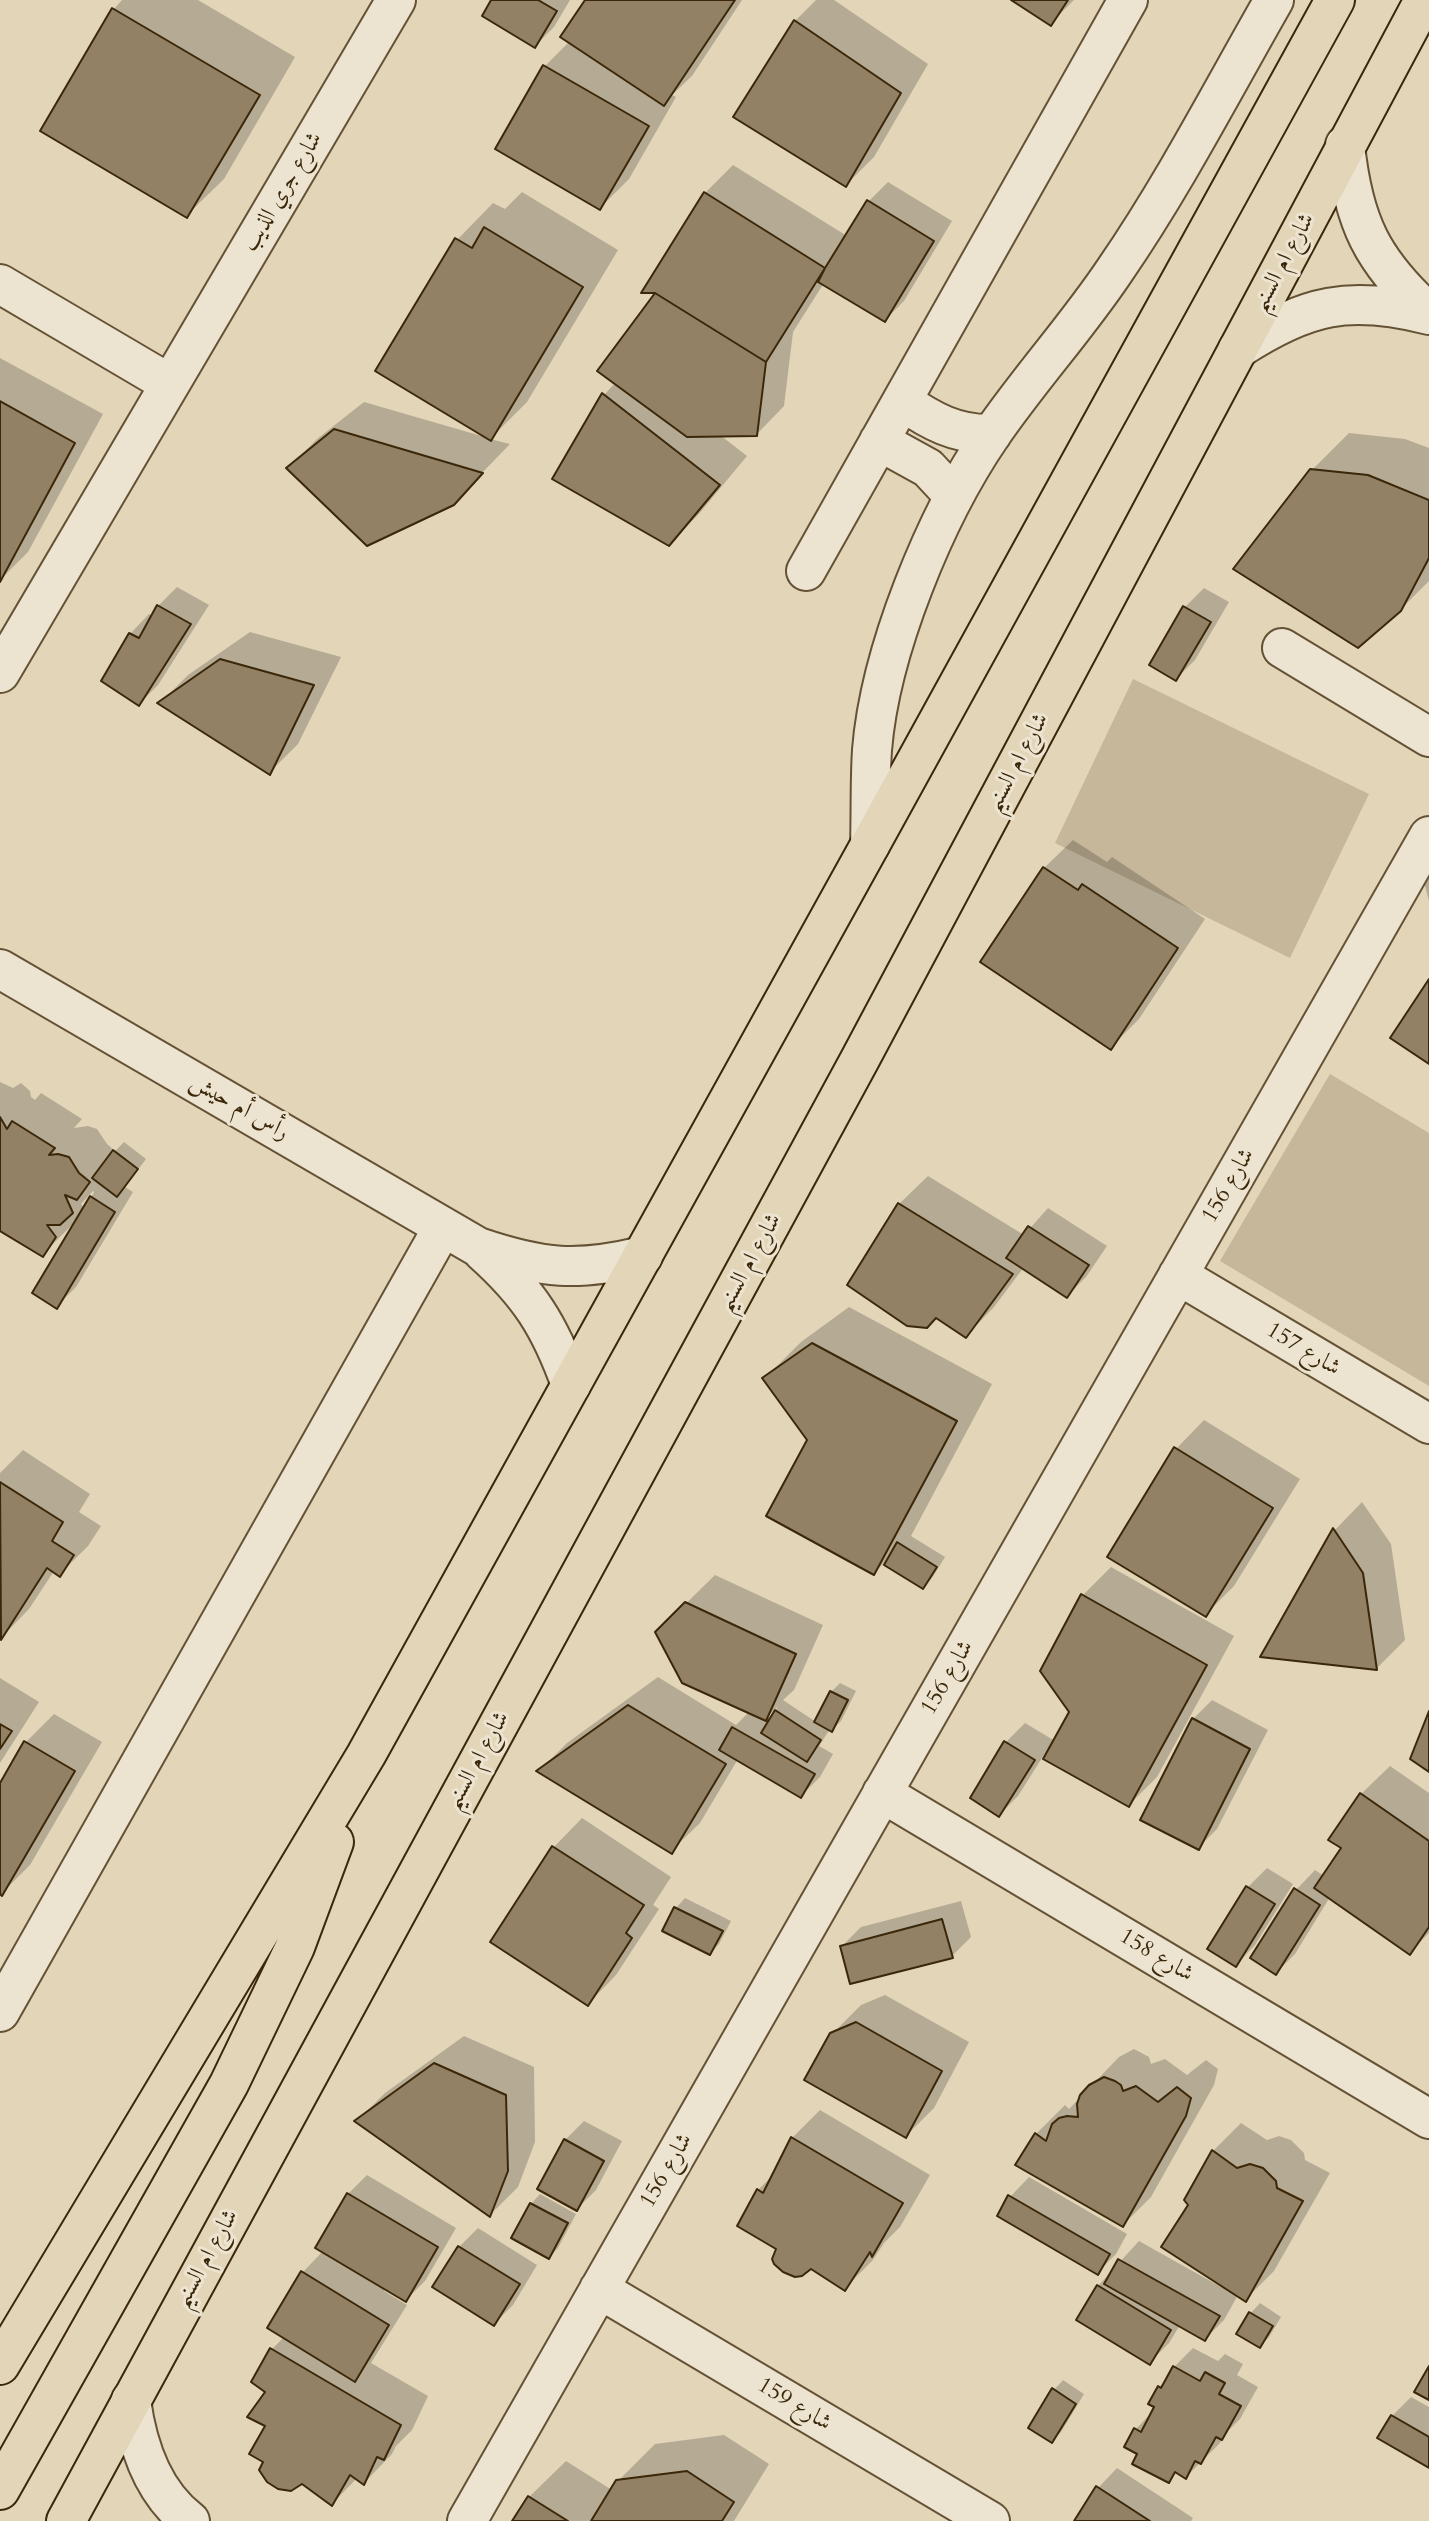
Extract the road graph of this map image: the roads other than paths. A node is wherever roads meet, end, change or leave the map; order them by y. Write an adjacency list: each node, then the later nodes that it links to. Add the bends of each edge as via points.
1 (396, 0): 10 (street, شارع جري الذيب)
2 (1128, 0): 11 (street)
3 (1274, 0): 12 (street, via 1156,210)
4 (1335, 0): 20 (main road)
5 (1424, 0): 6 (main road, شارع ام السنيم)
6 (1345, 145): 8 (street, via 1349,185 1361,223 1379,259); 9 (main road, شارع ام السنيم)
7 (0, 284): 10 (street)
8 (1429, 314): 9 (street, via 1352,304 1311,311 1272,326)
9 (1238, 349): 34 (main road, شارع ام السنيم, via 859,1061)
10 (170, 384): 17 (street, شارع جري الذيب)
11 (902, 401): 12 (street, via 949,429); 13 (street)
12 (992, 434): 14 (street)
13 (879, 440): 14 (street, via 928,468); 15 (street)
14 (954, 496): 20 (street, via 921,568 882,688 872,749)
15 (806, 571)
16 (1282, 648): 18 (street)
17 (0, 673)
18 (1429, 737)
19 (1429, 835): 25 (street, شارع 156)
20 (870, 845): 24 (main road)
21 (0, 969): 22 (street, رأس أم حيش)
22 (443, 1227): 23 (street, رأس أم حيش); 30 (street)
23 (478, 1247): 24 (street, رأس أم حيش, via 518,1261 560,1267 602,1266); 26 (street, رأس أم حيش, via 536,1308)
24 (643, 1256): 26 (main road)
25 (1178, 1275): 27 (street, شارع 157); 29 (street, شارع 156)
26 (571, 1385): 28 (main road)
27 (1429, 1424)
28 (366, 1755): 33 (main road); 35 (main road, via 295,1947 229,2084)
29 (882, 1793): 31 (street, شارع 158); 32 (street, شارع 156)
30 (0, 2012)
31 (1429, 2119)
32 (599, 2289): 38 (street, شارع 156); 39 (street, شارع 159)
33 (4, 2354)
34 (131, 2400): 36 (main road, شارع ام السنيم); 37 (street, via 146,2464 163,2493)
35 (0, 2490)
36 (66, 2521)
37 (190, 2521)
38 (467, 2521)
39 (990, 2521)

